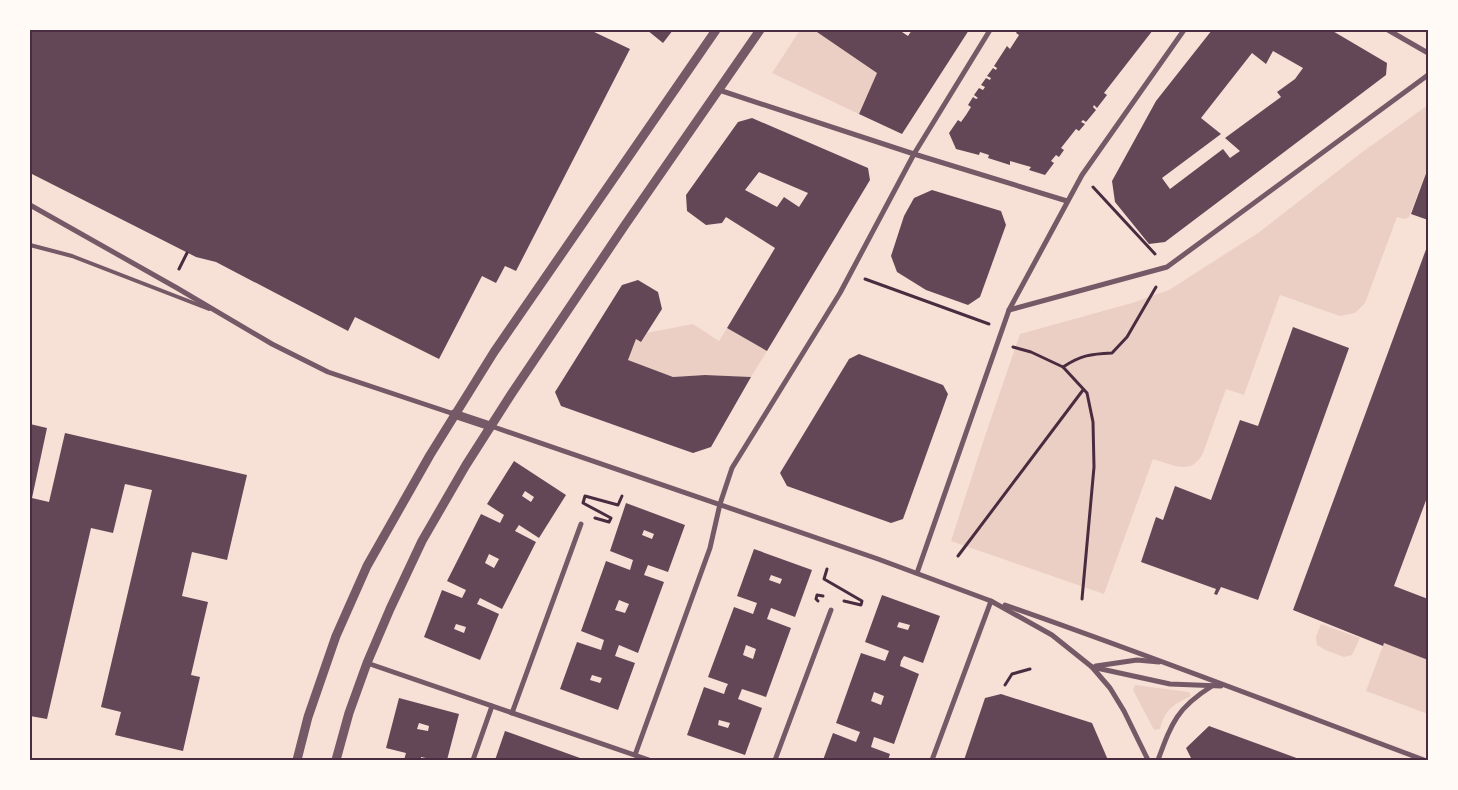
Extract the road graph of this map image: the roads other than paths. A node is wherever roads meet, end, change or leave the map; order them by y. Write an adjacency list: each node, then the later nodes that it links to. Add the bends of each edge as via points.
1 (716, 30): 15 (street)
2 (760, 30): 8 (street)
3 (990, 30): 9 (street)
4 (1184, 30): 10 (street)
5 (1388, 30): 6 (street)
6 (1428, 53)
7 (1428, 75): 13 (street, via 1168,267)
8 (719, 90): 9 (street); 16 (street)
9 (914, 154): 10 (street); 17 (street, via 835,301 732,468)
10 (1067, 201): 13 (street)
11 (30, 205): 14 (street)
12 (30, 245): 14 (lane, via 72,256)
13 (1009, 310): 19 (street)
14 (218, 312): 15 (street, via 328,372)
15 (454, 414): 16 (street); 30 (street, via 367,566 336,636)
16 (490, 426): 17 (street); 22 (street, via 422,541)
17 (720, 504): 19 (street); 29 (street, via 710,548)
18 (581, 524): 28 (street)
19 (917, 573): 20 (street)
20 (991, 601): 23 (street); 24 (street, via 1052,635); 35 (street)
21 (831, 610): 34 (street)
22 (367, 663): 27 (street); 31 (street)
23 (1167, 663): 24 (street, via 1136,660); 26 (street)
24 (1092, 667): 25 (street, via 1170,684); 36 (street, via 1124,710)
25 (1213, 686): 26 (street); 37 (street, via 1181,710 1169,730)
26 (1226, 686): 38 (street)
27 (492, 706): 28 (street); 32 (street)
28 (512, 713): 29 (street)
29 (635, 755): 33 (street)
30 (297, 760)
31 (336, 760)
32 (473, 760)
33 (649, 760)
34 (775, 760)
35 (932, 760)
36 (1148, 760)
37 (1158, 760)
38 (1424, 760)

